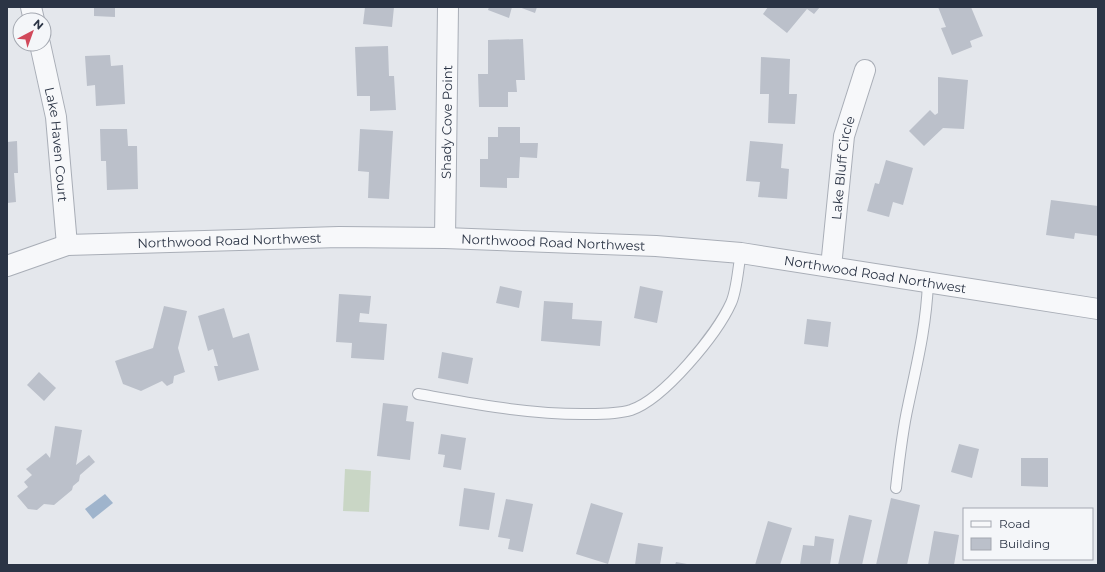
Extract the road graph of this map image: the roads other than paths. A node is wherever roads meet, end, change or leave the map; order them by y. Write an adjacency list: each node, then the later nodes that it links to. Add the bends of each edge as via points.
1 (448, 7): 4 (street, Shady Cove Point)
2 (42, 52): 5 (street, Lake Haven Court, via 56,117)
3 (865, 70): 8 (street, Lake Bluff Circle, via 844,136)
4 (445, 238): 5 (street, Northwood Road Northwest, via 339,237); 6 (street, Northwood Road Northwest, via 656,246)
5 (68, 246): 7 (street, Northwood Road Northwest)
6 (741, 253): 8 (street, Northwood Road Northwest); 11 (lane, via 732,302 715,330 687,366 662,392 632,410 606,414 517,412)
7 (7, 266)
8 (831, 267): 9 (street, Northwood Road Northwest)
9 (928, 283): 10 (street, Northwood Road Northwest); 12 (lane, via 927,312 908,408)
10 (1098, 309)
11 (418, 394)
12 (896, 488)

